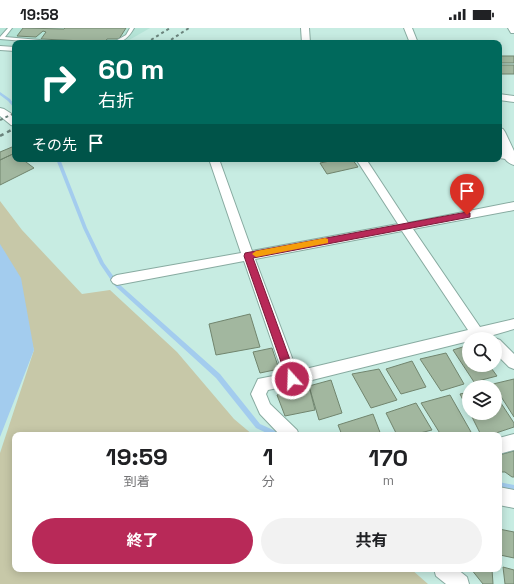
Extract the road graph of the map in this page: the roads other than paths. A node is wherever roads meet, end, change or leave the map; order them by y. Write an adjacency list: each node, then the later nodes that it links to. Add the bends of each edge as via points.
1 (10, 28): 7 (lane)
2 (132, 28): 9 (lane, via 127,36)
3 (305, 28): 10 (street)
4 (408, 28): 11 (street)
5 (512, 28): 6 (street)
6 (514, 31)
7 (1, 38): 8 (lane)
8 (26, 40)
9 (120, 40)
10 (306, 40)
11 (413, 40)
12 (0, 48): 13 (street)
13 (12, 49)
14 (502, 97): 15 (street)
15 (514, 99)
16 (0, 110): 17 (street)
17 (12, 120)
18 (502, 140): 19 (street)
19 (509, 157)
20 (215, 162): 24 (street)
21 (363, 162): 23 (street)
22 (514, 206): 23 (street)
23 (405, 227): 24 (street); 27 (street)
24 (248, 256): 25 (street); 32 (street)
25 (117, 280)
26 (514, 324): 28 (street)
27 (479, 332)
28 (493, 332)
29 (462, 341): 32 (street)
30 (502, 351): 31 (street)
31 (514, 362)
32 (292, 379): 33 (street, via 263,384 258,394 265,410)
33 (288, 432)
34 (514, 442): 35 (street)
35 (502, 445)
36 (502, 497): 37 (street)
37 (514, 499)
38 (446, 572): 39 (street)
39 (460, 584)

